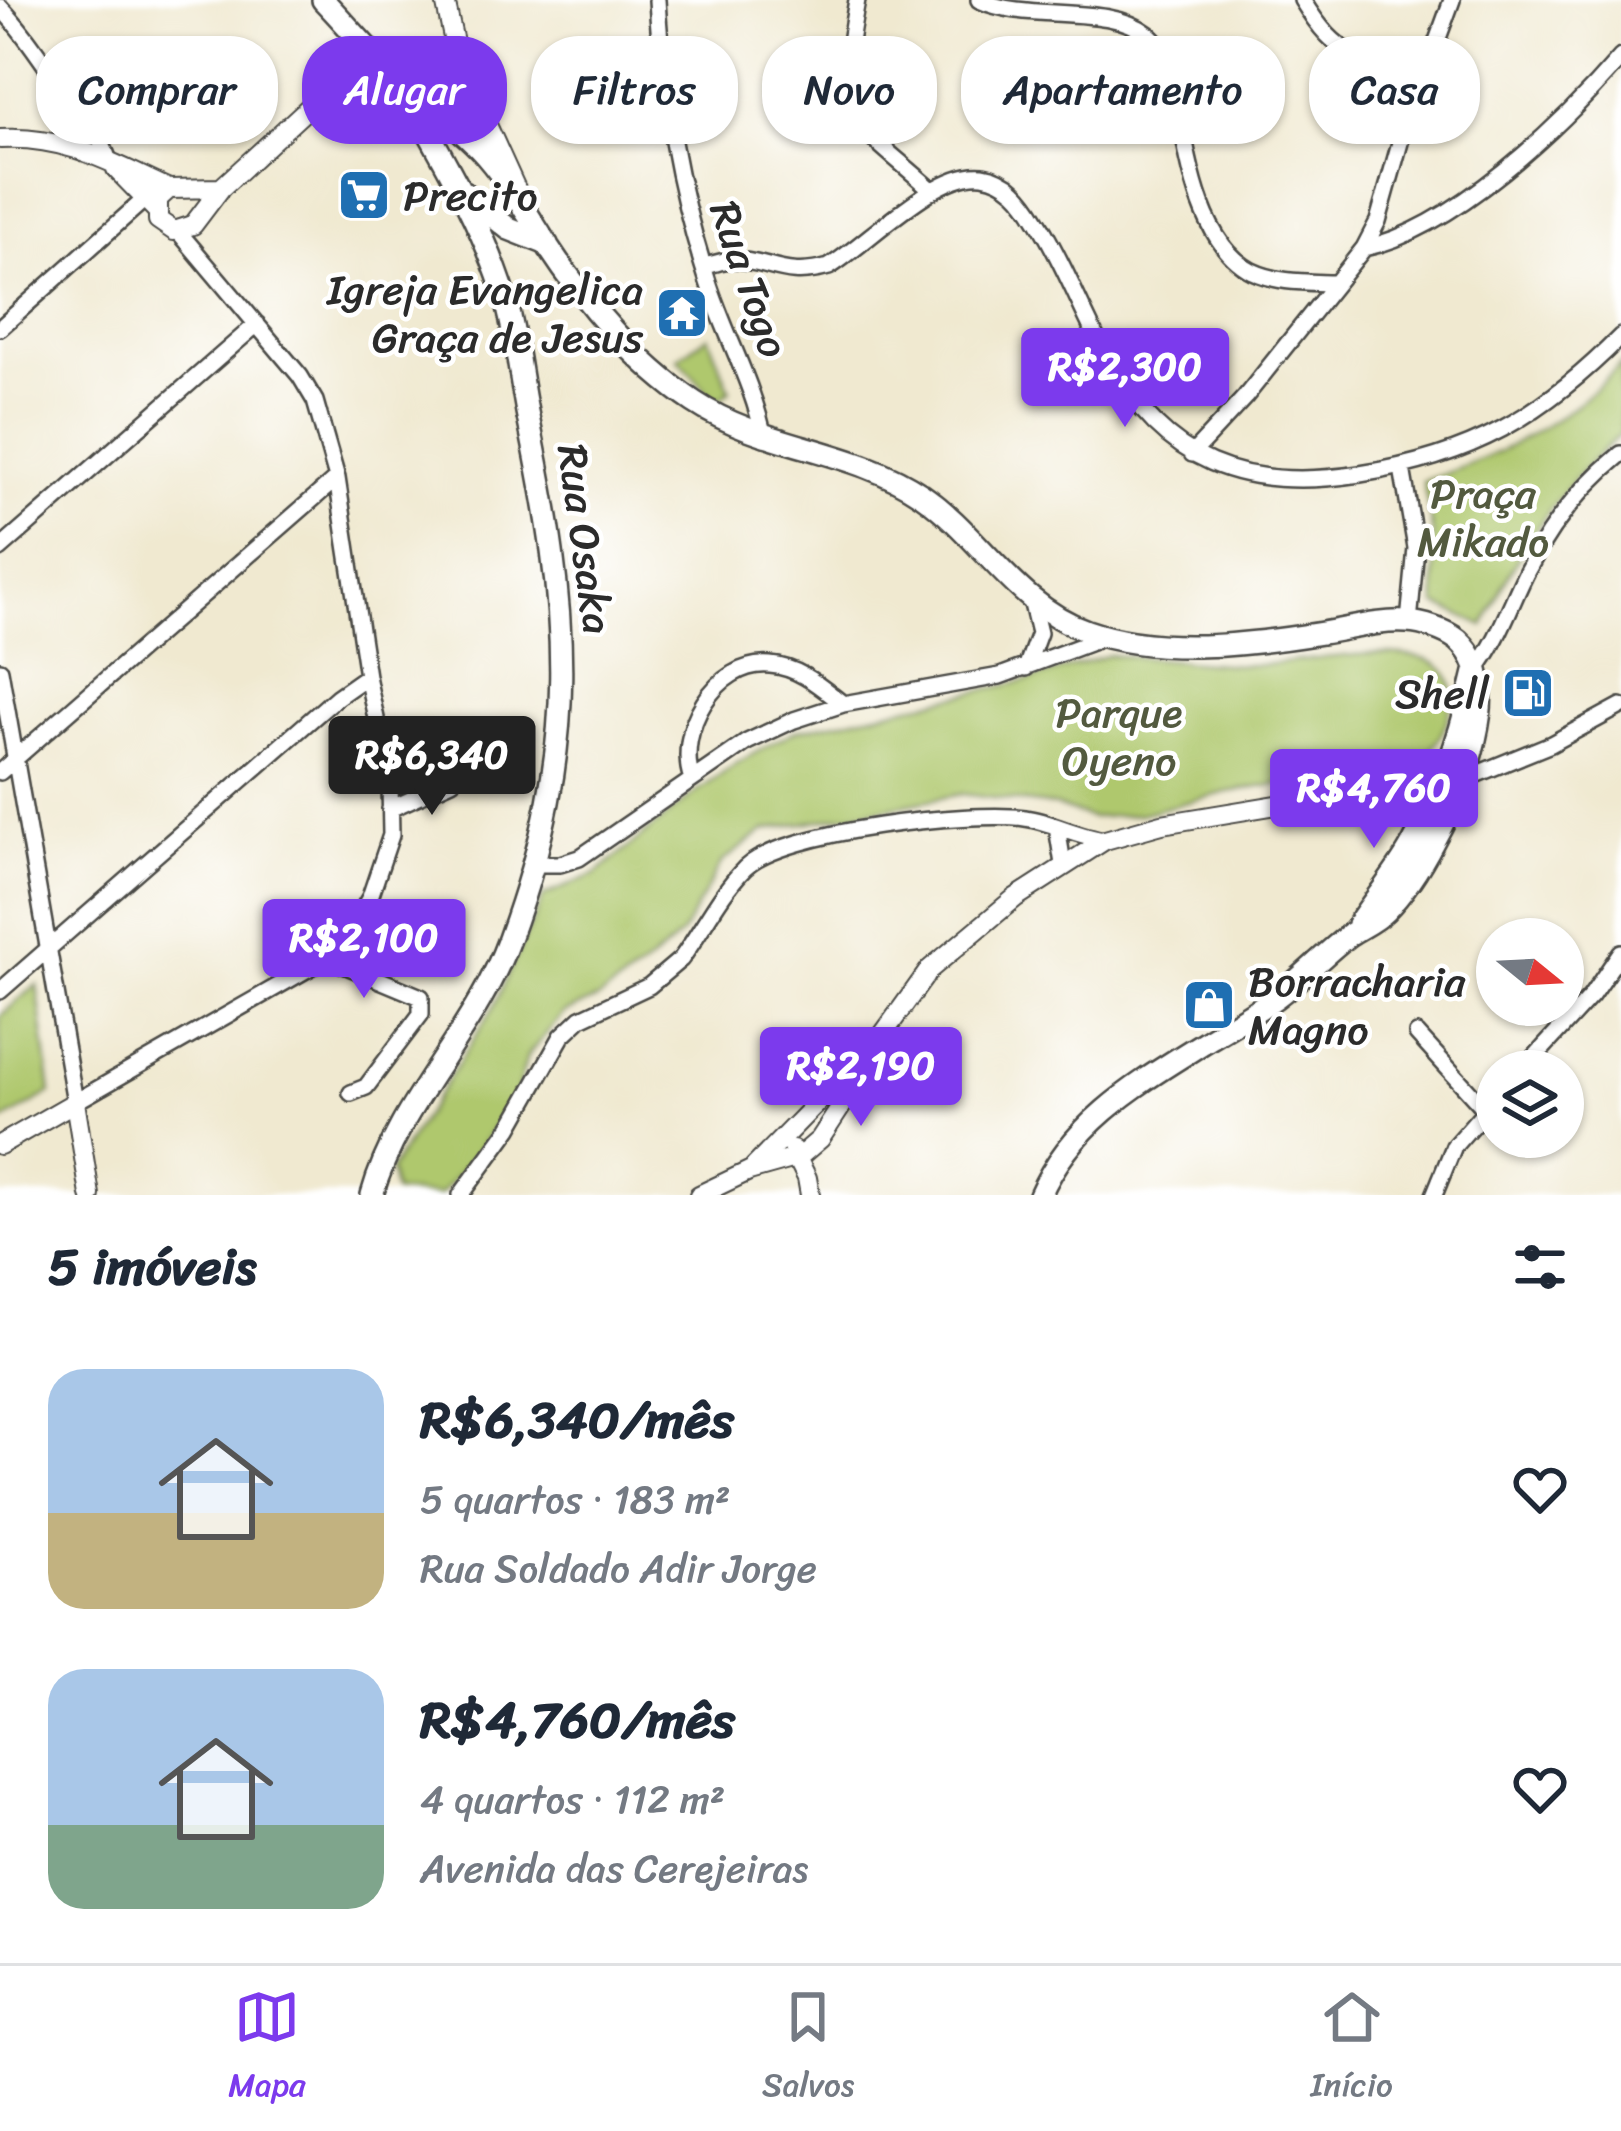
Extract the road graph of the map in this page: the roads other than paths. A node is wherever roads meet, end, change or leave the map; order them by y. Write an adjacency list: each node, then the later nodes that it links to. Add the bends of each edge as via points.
1 (323, 0): 9 (main road)
2 (445, 0): 10 (street)
3 (657, 0): 36 (street, Rua Togo, via 667,126)
4 (856, 0): 28 (street, via 844,73 849,112)
5 (979, 0): 37 (street, via 1121,21 1151,36 1165,58 1199,193 1223,245 1254,272)
6 (1302, 0): 11 (street)
7 (1452, 0): 12 (street)
8 (0, 7): 13 (street)
9 (356, 36)
10 (453, 36)
11 (1326, 36)
12 (1438, 36)
13 (36, 46)
14 (1621, 57): 35 (street, via 1503,172 1424,228)
15 (302, 114): 27 (street)
16 (0, 139): 17 (street)
17 (36, 141)
18 (66, 144): 25 (street)
19 (103, 144): 25 (street)
20 (436, 144): 26 (main road)
21 (451, 144): 26 (main road)
22 (472, 144): 30 (main road)
23 (498, 144): 30 (street)
24 (1402, 144): 35 (street)
25 (109, 161): 29 (street)
26 (458, 183): 32 (main road); 38 (main road)
27 (221, 188): 29 (street); 31 (street)
28 (932, 190): 36 (street, via 829,267 778,272 734,260); 43 (street, via 968,174 1012,188 1045,232 1130,395)
29 (163, 194): 31 (street, via 199,204); 33 (street, via 162,226); 40 (street)
30 (518, 197): 32 (main road); 34 (main road)
31 (197, 219): 33 (street)
32 (508, 229): 34 (main road); 38 (main road)
33 (178, 231): 39 (street)
34 (547, 244): 42 (main road, via 650,367 689,399)
35 (1364, 248): 37 (street)
36 (704, 266): 42 (street, Rua Togo)
37 (1333, 283): 43 (street)
38 (501, 286): 65 (main road, Rua Osaka, via 561,602 562,718)
39 (257, 324): 46 (street, via 315,401); 47 (street)
40 (0, 328)
41 (1621, 336): 45 (street, via 1541,406 1450,455)
42 (764, 438): 48 (main road, via 915,491)
43 (1192, 454): 45 (street, via 1232,472 1289,481)
44 (1621, 454): 53 (street, via 1550,532)
45 (1402, 468): 49 (street, via 1416,548)
46 (337, 478): 54 (street); 57 (street)
47 (0, 550)
48 (1031, 600): 50 (main road); 51 (street, via 1039,633)
49 (1409, 622): 50 (main road, via 1235,644); 53 (main road, via 1459,641)
50 (1105, 637): 51 (street)
51 (1026, 668): 55 (street)
52 (0, 670): 57 (street)
53 (1475, 670): 59 (main road, via 1483,704)
54 (368, 676): 62 (street); 67 (street)
55 (843, 704): 60 (street, via 766,732); 60 (street, via 790,669 753,666 721,683 700,707 687,750)
56 (1621, 706): 59 (street, via 1551,744)
57 (16, 758): 58 (street); 67 (street)
58 (0, 772)
59 (1451, 778): 64 (street); 87 (main road, via 1351,934 1276,997 1101,1110 1062,1154)
60 (692, 779): 65 (street, via 579,858)
61 (452, 781): 62 (street)
62 (390, 809): 69 (street, via 391,835 370,897)
63 (1057, 827): 64 (street); 66 (street); 84 (street, via 1000,816 884,826 754,862 667,971 562,1036)
64 (1105, 840): 66 (street)
65 (534, 864): 83 (main road, Rua Osaka, via 482,998 388,1150)
66 (1064, 864): 73 (street, via 930,969)
67 (47, 951): 70 (street); 76 (street)
68 (1621, 952): 72 (street)
69 (327, 958): 75 (street, via 421,998 421,1014 366,1088); 76 (street)
70 (0, 991)
71 (1417, 1034): 74 (street)
72 (1542, 1050)
73 (862, 1062): 78 (street); 80 (street, via 838,1114)
74 (1476, 1089)
75 (351, 1094)
76 (75, 1102): 79 (street); 82 (street)
77 (1476, 1121): 88 (street, via 1454,1147)
78 (784, 1139): 80 (street); 81 (street)
79 (0, 1145)
80 (799, 1157): 81 (street); 86 (street)
81 (749, 1171): 85 (street)
82 (90, 1195)
83 (372, 1195)
84 (461, 1195)
85 (699, 1195)
86 (809, 1195)
87 (1040, 1195)
88 (1434, 1195)

